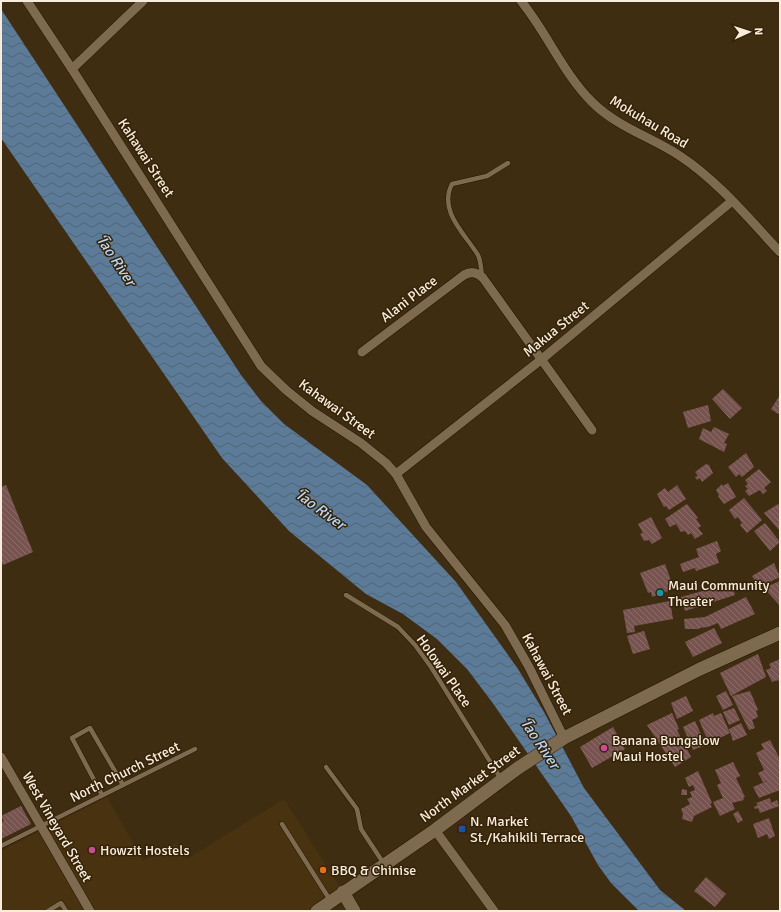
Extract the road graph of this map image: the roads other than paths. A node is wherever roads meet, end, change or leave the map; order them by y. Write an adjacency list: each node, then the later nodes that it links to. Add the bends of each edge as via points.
1 (26, 1): 4 (street, Kahawai Street)
2 (143, 1): 4 (street)
3 (521, 1): 6 (street, Mokuhau Road, via 570,77 593,103 621,124 680,156)
4 (72, 69): 12 (street, Kahawai Street, via 261,366 312,411 367,447)
5 (508, 163): 8 (lane, via 487,176 452,184 447,194 451,214 479,257)
6 (732, 201): 7 (street, Mokuhau Road); 10 (street, Makua Street)
7 (780, 252)
8 (479, 275): 9 (street, Alani Place, via 465,274); 10 (street)
9 (362, 352)
10 (542, 359): 11 (street); 12 (street, Makua Street)
11 (592, 430)
12 (396, 474): 15 (street, Kahawai Street, via 426,527 504,625 529,667)
13 (346, 595): 19 (lane, Holowai Place, via 398,628 416,646)
14 (780, 633): 15 (street, North Market Street, via 700,669)
15 (564, 738): 19 (street, North Market Street)
16 (195, 749): 20 (lane, North Church Street)
17 (1, 757): 23 (street, West Vineyard Street)
18 (326, 767): 26 (lane, via 357,809 361,829)
19 (502, 780): 24 (street, North Market Street)
20 (123, 784): 21 (lane, North Church Street); 21 (lane, via 90,728 72,738)
21 (102, 795): 23 (lane, North Church Street)
22 (282, 824): 28 (lane)
23 (40, 826): 25 (lane, North Church Street); 31 (street, West Vineyard Street)
24 (435, 830): 26 (street, North Market Street); 34 (street)
25 (1, 846)
26 (384, 864): 27 (street, North Market Street)
27 (343, 892): 28 (street, North Market Street); 33 (street)
28 (331, 901): 32 (street, North Market Street)
29 (48, 911): 30 (lane, via 61,903)
30 (66, 911)
31 (90, 911)
32 (318, 911)
33 (354, 911)
34 (494, 911)

